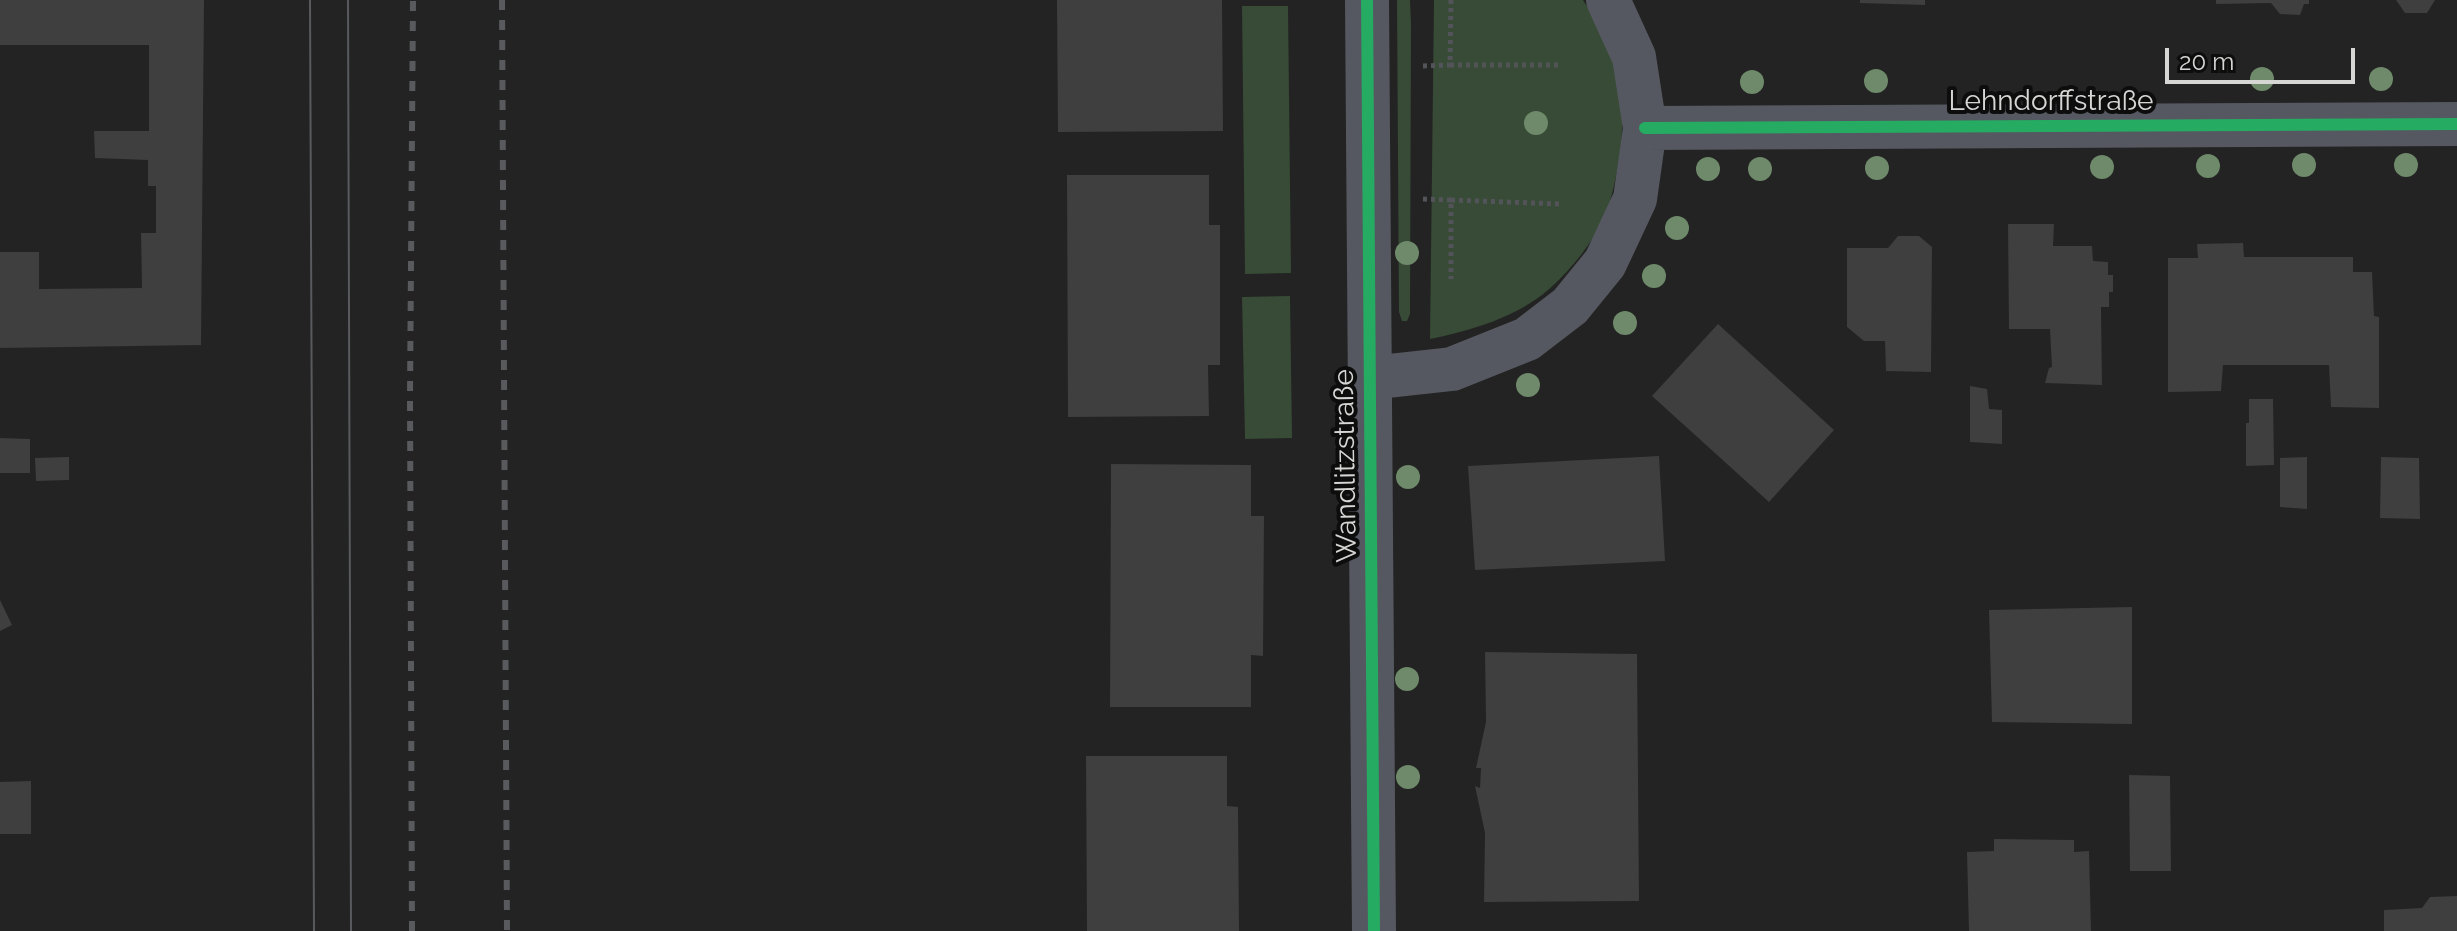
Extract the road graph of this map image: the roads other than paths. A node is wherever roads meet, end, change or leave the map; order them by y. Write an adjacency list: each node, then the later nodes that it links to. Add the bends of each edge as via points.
1 (1367, 0): 5 (street, Wandlitzstraße)
2 (1608, 0): 4 (street, via 1634,57)
3 (2457, 124): 4 (street, Lehndorffstraße)
4 (1645, 128): 5 (street, via 1635,199 1605,263 1570,306 1527,339 1452,369)
5 (1370, 378): 6 (street, Wandlitzstraße)
6 (1374, 931)

